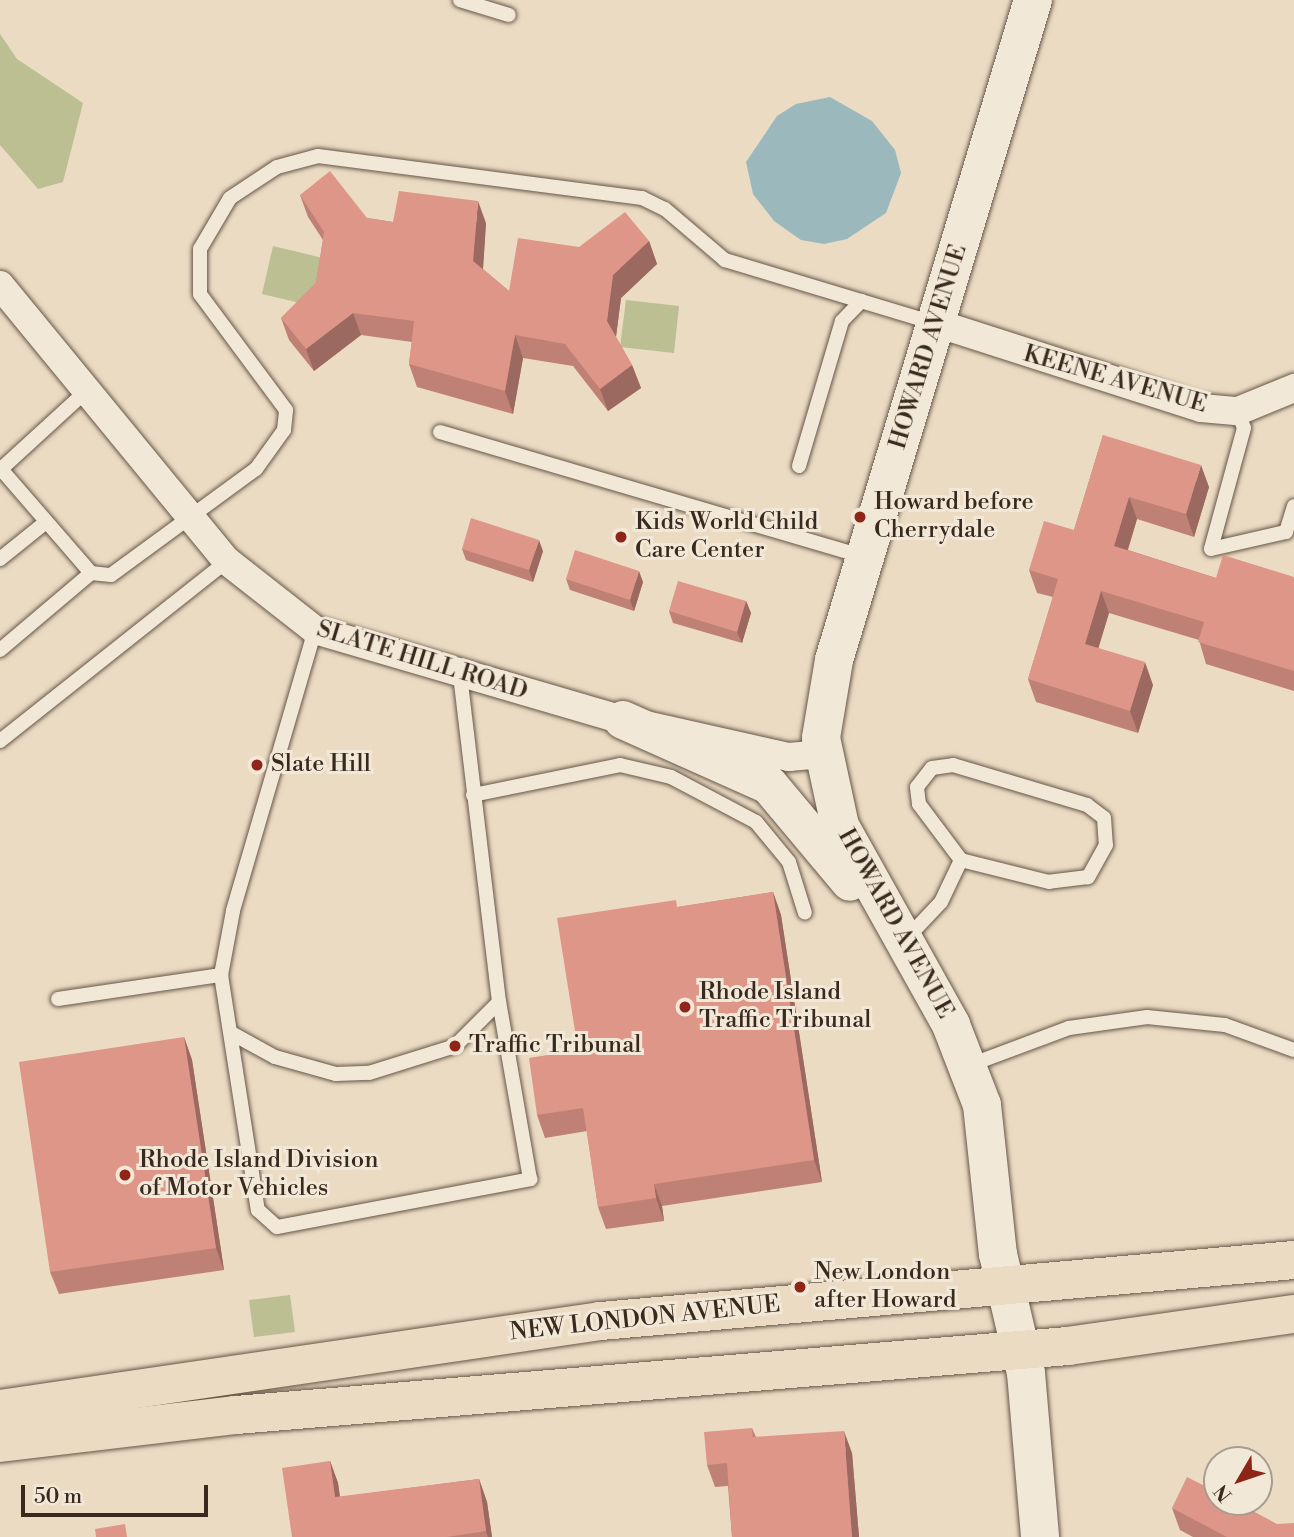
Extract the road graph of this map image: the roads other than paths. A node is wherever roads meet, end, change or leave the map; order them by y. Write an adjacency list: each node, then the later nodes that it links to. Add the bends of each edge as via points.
1 (460, 0): 3 (lane)
2 (1033, 0): 6 (street, HOWARD AVENUE)
3 (509, 15)
4 (0, 285): 8 (street, SLATE HILL ROAD)
5 (860, 301): 6 (lane); 11 (lane, via 842,321); 14 (lane, via 725,260 665,209 642,198 318,156 277,167 230,198 200,249 200,294 276,393 286,410 284,430 256,469)
6 (936, 323): 9 (street, KEENE AVENUE, via 1201,408); 16 (street, HOWARD AVENUE)
7 (1294, 388): 9 (street, KEENE AVENUE)
8 (85, 392): 12 (lane); 14 (street, SLATE HILL ROAD)
9 (1238, 411): 13 (lane, via 1244,428 1211,549 1286,532)
10 (440, 432): 16 (lane)
11 (799, 466)
12 (0, 469): 15 (lane)
13 (1294, 506)
14 (189, 518): 18 (street, SLATE HILL ROAD); 19 (lane, via 111,575)
15 (46, 522): 17 (lane); 19 (lane)
16 (865, 557): 25 (street, HOWARD AVENUE, via 828,684)
17 (0, 559)
18 (228, 561): 20 (street, SLATE HILL ROAD); 24 (lane)
19 (91, 573): 21 (lane)
20 (315, 630): 22 (street, SLATE HILL ROAD); 30 (lane, via 233,911)
21 (0, 650)
22 (460, 675): 23 (street, SLATE HILL ROAD); 26 (lane)
23 (623, 720): 25 (street, SLATE HILL ROAD, via 789,757); 29 (street, via 769,785 831,863)
24 (0, 741)
25 (822, 754): 29 (street, HOWARD AVENUE, via 840,826)
26 (472, 795): 28 (lane, via 620,765 671,777 757,822 789,862); 32 (lane)
27 (961, 860): 27 (lane, via 919,804 917,787 932,768 953,765 1087,806 1104,818 1106,845 1088,877 1049,882); 29 (lane, via 942,902)
28 (805, 913)
29 (895, 930): 35 (street, HOWARD AVENUE)
30 (221, 975): 31 (lane); 33 (lane)
31 (58, 999)
32 (499, 1002): 33 (lane, via 455,1045 369,1073 336,1074 300,1064); 33 (lane, via 530,1179 277,1227 258,1210)
33 (233, 1034)
34 (1294, 1050): 35 (lane, via 1225,1025 1147,1017 1069,1028)
35 (970, 1065): 37 (street, HOWARD AVENUE, via 986,1125)
36 (1294, 1260): 37 (main road, NEW LONDON AVENUE)
37 (1005, 1285): 39 (street, HOWARD AVENUE); 40 (main road, NEW LONDON AVENUE, via 601,1321)
38 (1294, 1314): 39 (main road)
39 (1021, 1349): 41 (main road, via 236,1415); 42 (street, HOWARD AVENUE)
40 (0, 1409)
41 (0, 1443)
42 (1040, 1537)

